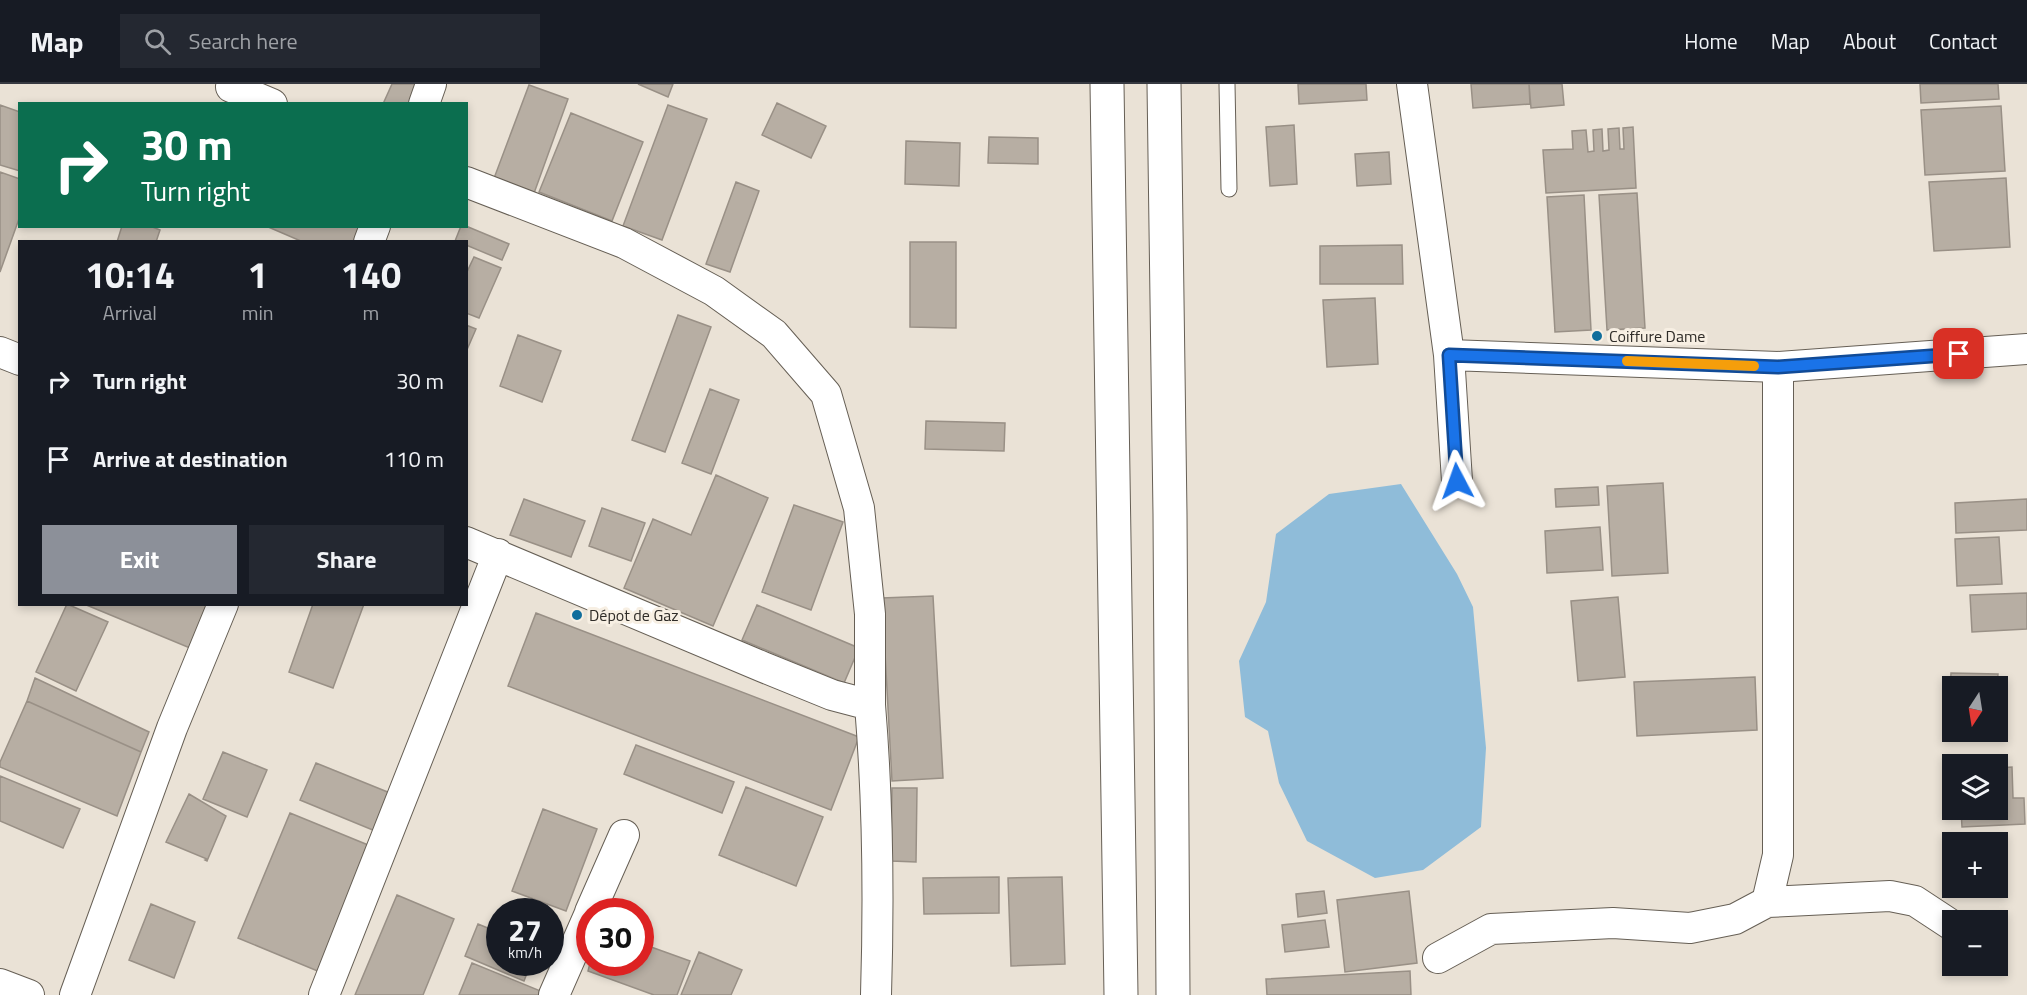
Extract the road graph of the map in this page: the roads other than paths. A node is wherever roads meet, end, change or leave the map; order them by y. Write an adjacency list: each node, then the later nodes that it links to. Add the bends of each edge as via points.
1 (431, 84): 8 (street)
2 (1107, 84): 33 (main road)
3 (1164, 84): 34 (main road)
4 (1227, 84): 10 (lane)
5 (1412, 84): 13 (street)
6 (227, 85): 7 (street)
7 (267, 102)
8 (425, 102)
9 (468, 183): 20 (street, via 624,243 714,291 774,334 826,394 859,508 870,614)
10 (1229, 189)
11 (2027, 349): 15 (street)
12 (0, 352): 14 (street)
13 (1449, 355): 15 (street); 16 (street)
14 (18, 359)
15 (1778, 367): 23 (street, via 1778,855)
16 (1457, 481)
17 (468, 543): 18 (street)
18 (498, 554): 20 (street, via 832,695); 30 (street)
19 (222, 606): 29 (street, via 172,728)
20 (870, 705): 32 (street, via 879,890)
21 (624, 835): 22 (street)
22 (597, 898)
23 (1767, 902): 24 (street, via 1890,896 1915,901); 26 (street, via 1735,919 1690,928 1613,923 1491,929)
24 (1942, 919)
25 (576, 945): 31 (street)
26 (1438, 958)
27 (0, 984): 28 (street)
28 (29, 995)
29 (75, 995)
30 (324, 995)
31 (554, 995)
32 (876, 995)
33 (1121, 995)
34 (1173, 995)

